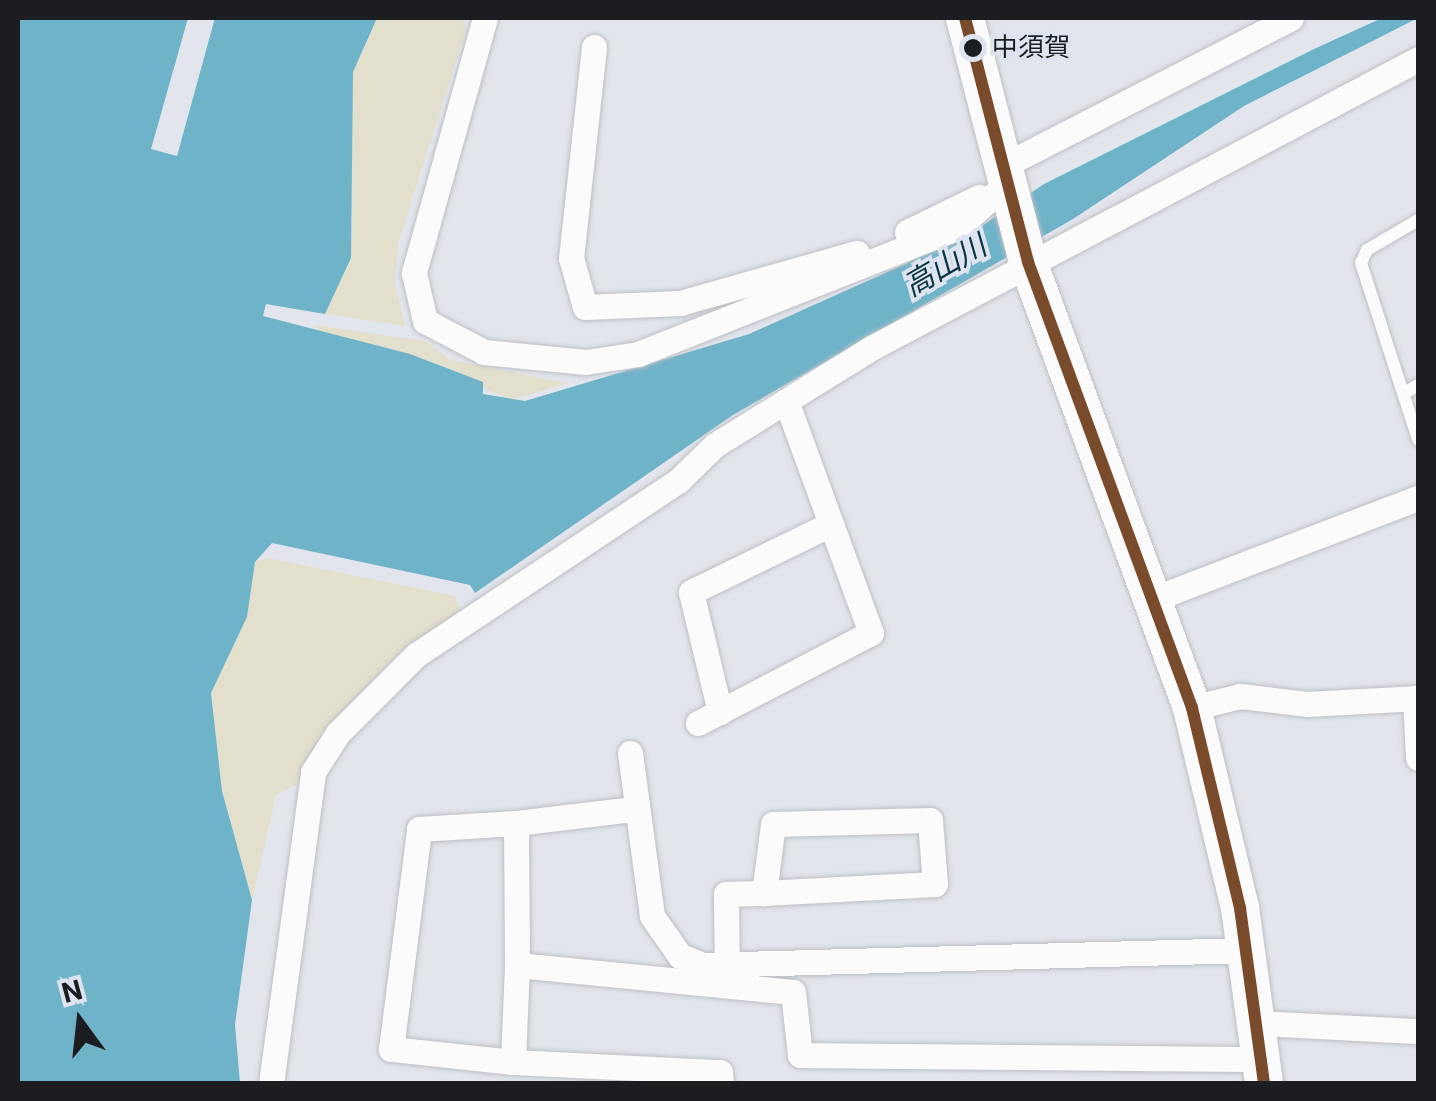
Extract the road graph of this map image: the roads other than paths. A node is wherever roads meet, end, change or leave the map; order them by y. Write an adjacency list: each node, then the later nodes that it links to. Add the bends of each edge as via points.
1 (486, 18): 6 (street, via 414,273 425,321 484,352 586,362 638,354 958,228)
2 (965, 18): 6 (main road)
3 (1291, 18): 6 (street)
4 (594, 47): 6 (street, via 570,258 585,307 680,302 828,266)
5 (1418, 59): 8 (street)
6 (1005, 182): 8 (main road)
7 (1418, 220): 10 (lane, via 1367,250 1362,263)
8 (1026, 256): 11 (street); 15 (main road)
9 (1418, 385): 10 (lane)
10 (1402, 394): 12 (lane)
11 (786, 401): 14 (street); 29 (street, via 416,655 322,753 305,818)
12 (1418, 440)
13 (1418, 500): 15 (street)
14 (832, 524): 14 (street, via 691,592 709,718 872,633)
15 (1153, 599): 17 (main road)
16 (1417, 698): 17 (street, via 1307,704 1240,696); 19 (street)
17 (1192, 708): 23 (main road)
18 (630, 753): 20 (street)
19 (1418, 758)
20 (634, 809): 21 (street); 25 (street, via 644,891 666,941 680,956)
21 (516, 822): 24 (street); 28 (street, via 419,829 391,1050)
22 (764, 892): 22 (street, via 935,884 930,820 773,824); 25 (street, via 726,894)
23 (1247, 950): 25 (street); 27 (main road)
24 (516, 964): 25 (street); 28 (street)
25 (727, 978): 27 (street, via 793,992 800,1055)
26 (1418, 1030): 27 (street)
27 (1262, 1055)
28 (513, 1062): 30 (street, via 720,1072)
29 (272, 1084)
30 (721, 1084)

